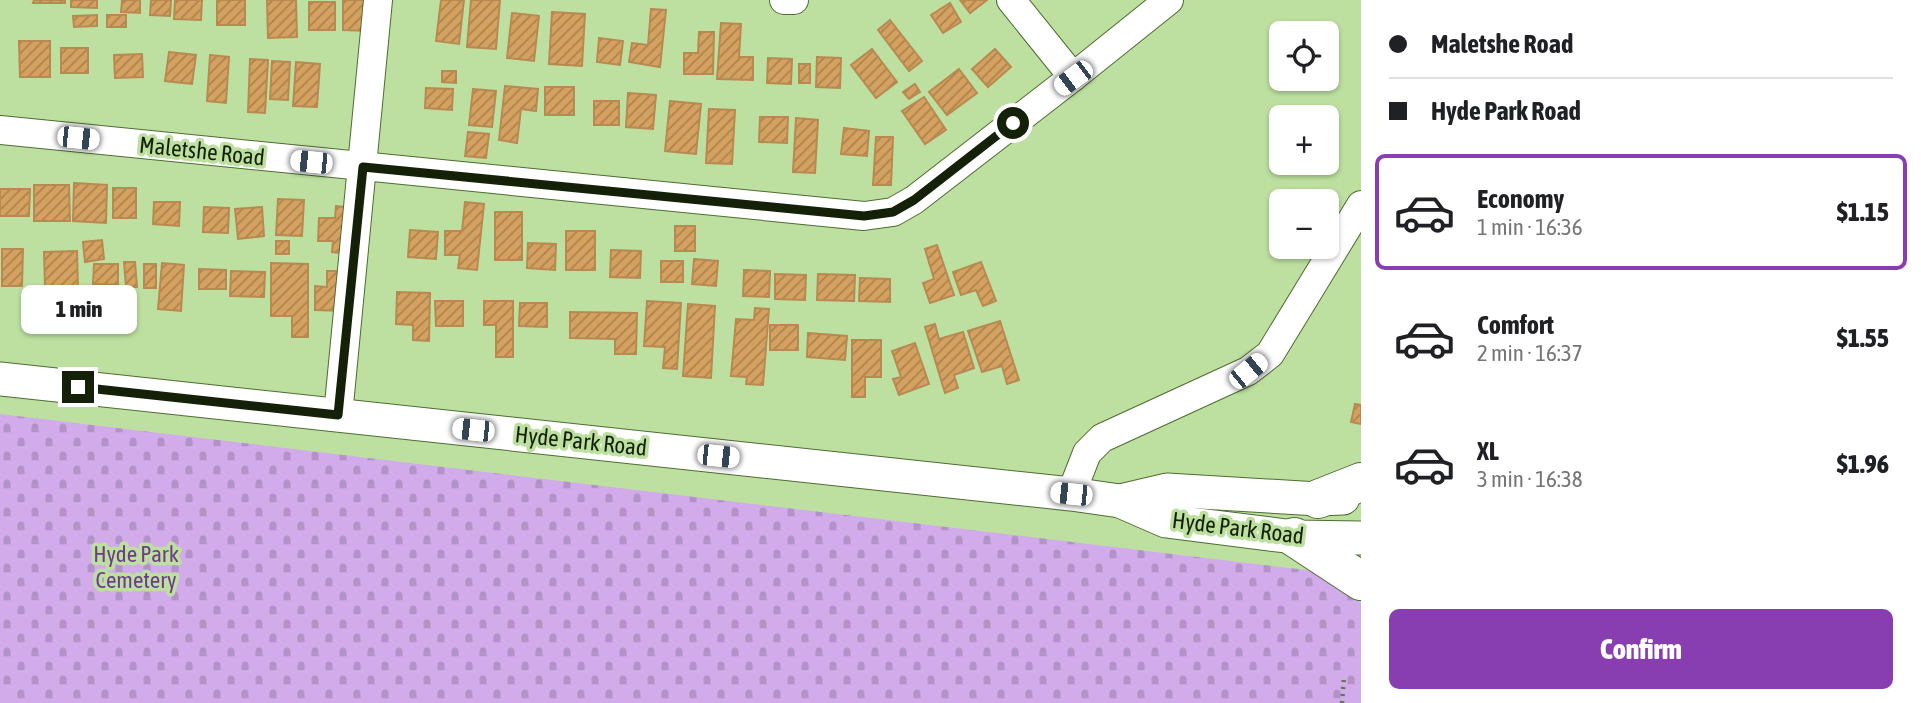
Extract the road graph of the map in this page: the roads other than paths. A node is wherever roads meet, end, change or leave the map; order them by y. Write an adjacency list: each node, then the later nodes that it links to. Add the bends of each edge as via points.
1 (378, 0): 8 (street)
2 (787, 0): 3 (street)
3 (794, 0)
4 (1011, 0): 6 (street)
5 (1169, 0): 6 (street, Maletshe Road)
6 (1073, 78): 8 (street, Maletshe Road, via 914,200 893,212 864,216)
7 (0, 130): 8 (street, Maletshe Road)
8 (363, 167): 11 (street)
9 (1361, 205): 13 (street, via 1270,354 1248,371 1102,438 1087,453)
10 (0, 379): 11 (street, Hyde Park Road)
11 (338, 415): 13 (street, Hyde Park Road)
12 (1361, 482): 15 (main road)
13 (1071, 494): 16 (street, Hyde Park Road)
14 (1361, 497): 15 (street, Hyde Park Road)
15 (1318, 499): 16 (street, Hyde Park Road, via 1167,490)
16 (1120, 501): 17 (street, Hyde Park Road, via 1166,521)
17 (1294, 537): 18 (street, Hyde Park Road); 19 (main road)
18 (1361, 538)
19 (1361, 581)

